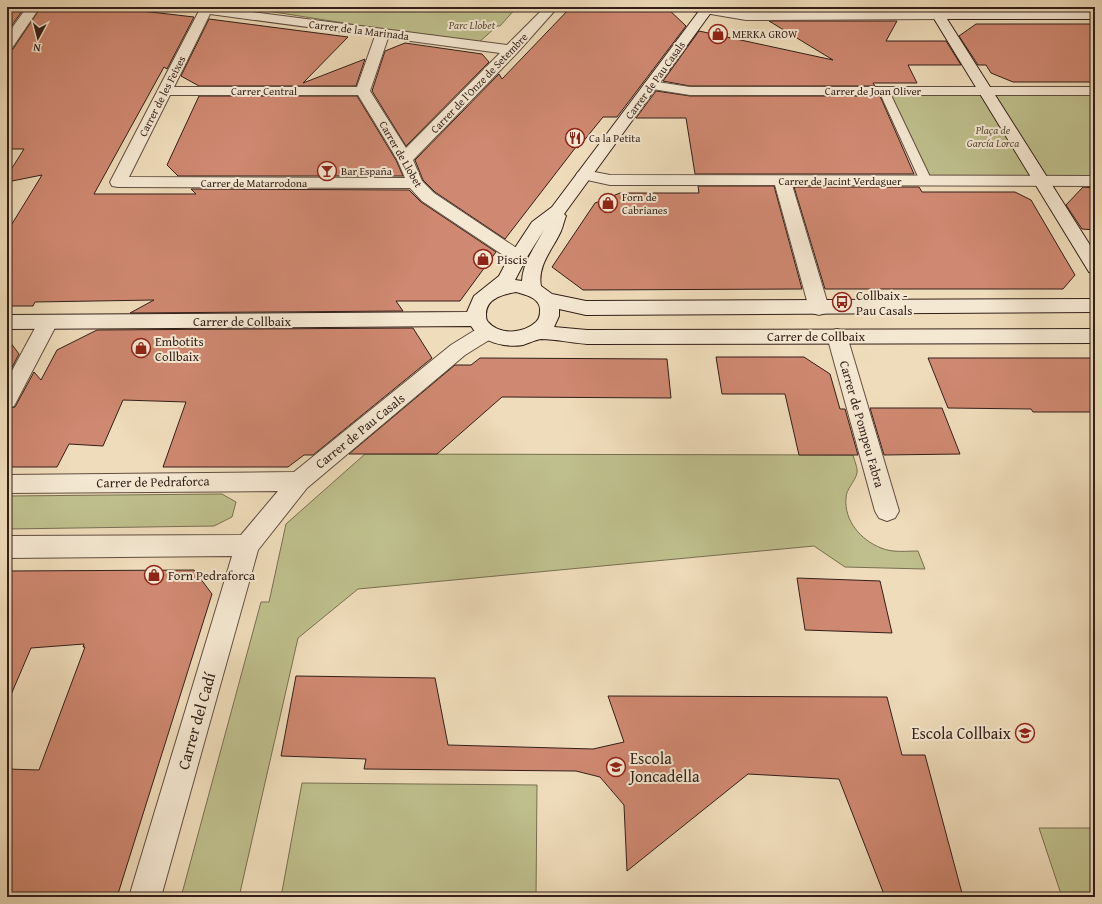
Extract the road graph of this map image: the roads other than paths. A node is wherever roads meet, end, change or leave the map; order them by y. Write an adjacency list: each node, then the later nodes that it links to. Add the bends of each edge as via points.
1 (34, 7): 9 (street)
2 (552, 7): 10 (street, Carrer de l'Onze de Setembre)
3 (703, 8): 5 (street, via 746,16); 11 (street, Carrer de Pau Casals)
4 (206, 10): 8 (street, Carrer de la Marinada); 12 (street, Carrer de les Feixes)
5 (934, 11): 6 (street); 15 (street)
6 (1095, 15)
7 (362, 18): 10 (street)
8 (382, 34): 10 (street, Carrer de la Marinada); 13 (street)
9 (7, 46)
10 (516, 46): 17 (street, Carrer de l'Onze de Setembre)
11 (651, 85): 14 (street, Carrer de Joan Oliver, via 690,91); 18 (street, Carrer de Pau Casals)
12 (166, 91): 13 (street, Carrer Central); 20 (street, Carrer de les Feixes)
13 (362, 91): 17 (street, Carrer de Llobet)
14 (884, 91): 15 (street, Carrer de Joan Oliver); 21 (lane)
15 (985, 91): 16 (street, Carrer de Joan Oliver); 22 (street)
16 (1095, 91)
17 (405, 159): 24 (street, Carrer de Llobet)
18 (584, 176): 19 (street, Carrer de Jacint Verdaguer, via 610,180); 25 (street, Carrer de Pau Casals)
19 (782, 181): 21 (street, Carrer de Jacint Verdaguer); 31 (street)
20 (118, 182): 24 (street, Carrer de Matarrodona)
21 (926, 182): 22 (street, Carrer de Jacint Verdaguer)
22 (1042, 182): 23 (street, Carrer de Jacint Verdaguer); 27 (street)
23 (1095, 182)
24 (415, 183): 26 (street, Carrer de Llobet, via 428,197)
25 (558, 211): 26 (street, Carrer de Pau Casals, via 538,226); 28 (street, Carrer de Pau Casals, via 553,230 536,259 530,281)
26 (518, 257): 29 (street, Carrer de Pau Casals, via 506,280)
27 (1095, 268)
28 (532, 290): 29 (street, via 511,286); 30 (street)
29 (490, 292): 35 (street, via 478,304 476,312)
30 (548, 300): 31 (street, via 586,308); 36 (street, via 550,317)
31 (819, 308): 32 (street)
32 (1094, 311)
33 (7, 322): 34 (street, Carrer de Collbaix)
34 (48, 322): 35 (street, Carrer de Collbaix); 39 (street)
35 (482, 325): 36 (street, via 499,337 512,339); 40 (street, Carrer de Pau Casals, via 458,350)
36 (538, 332): 37 (street, Carrer de Collbaix, via 587,337)
37 (837, 336): 38 (street, Carrer de Collbaix); 42 (street, Carrer de Pompeu Fabra)
38 (1095, 336)
39 (7, 400)
40 (300, 481): 41 (street, Carrer de Pedraforca); 43 (street, Carrer de Pau Casals)
41 (7, 484)
42 (887, 511)
43 (247, 545): 44 (street); 45 (street, Carrer del Cadí)
44 (7, 547)
45 (145, 897)

